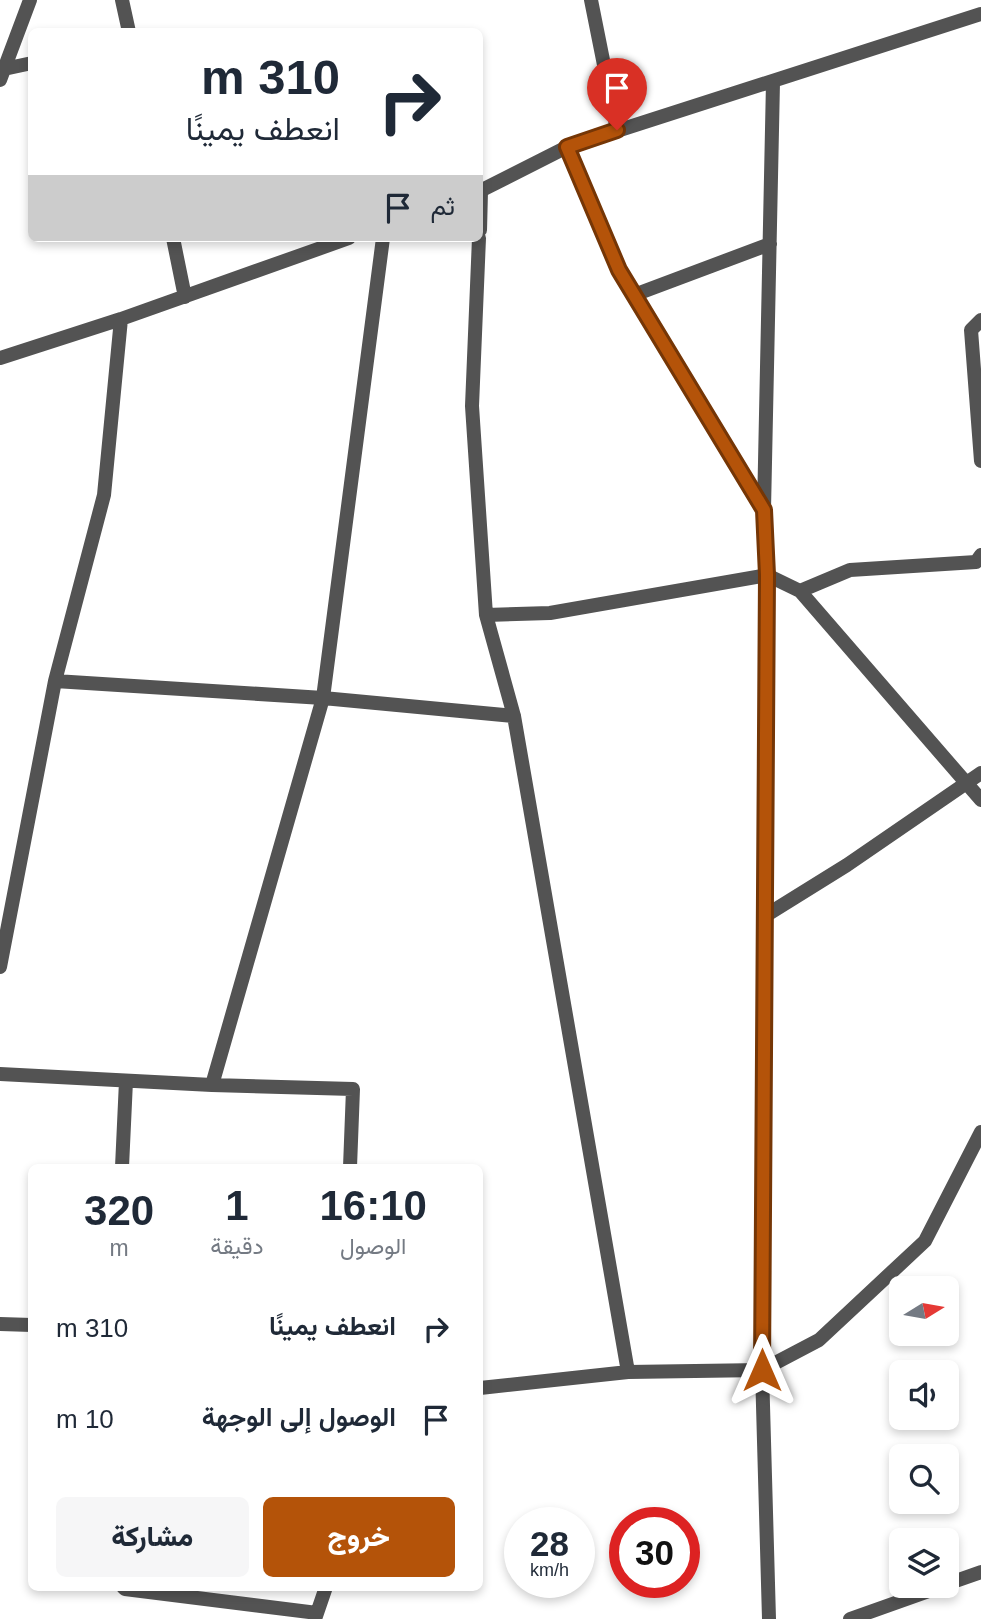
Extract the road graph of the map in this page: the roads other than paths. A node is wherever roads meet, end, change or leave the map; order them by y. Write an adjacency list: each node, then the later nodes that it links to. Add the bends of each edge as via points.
1 (30, 0): 7 (street)
2 (122, 0): 5 (street)
3 (591, 0): 9 (street)
4 (981, 14): 8 (street)
5 (128, 28)
6 (28, 65): 7 (street)
7 (2, 75)
8 (773, 82): 9 (street); 16 (street)
9 (617, 130): 10 (street)
10 (567, 147): 11 (street); 17 (street)
11 (483, 189)
12 (174, 242): 18 (street)
13 (338, 242): 18 (street)
14 (382, 242): 29 (street)
15 (479, 242): 27 (street, via 471,406)
16 (769, 244): 17 (street); 23 (street)
17 (634, 295): 23 (street)
18 (185, 297): 19 (street)
19 (121, 319): 21 (street); 28 (street, via 104,495)
20 (981, 320): 22 (street, via 971,330)
21 (0, 358)
22 (981, 461)
23 (764, 510): 25 (street)
24 (981, 555): 26 (street, via 976,562 850,570)
25 (767, 575): 26 (street); 27 (street, via 550,613); 34 (street)
26 (800, 591): 32 (street)
27 (486, 615): 30 (street)
28 (55, 681): 29 (street); 35 (street)
29 (323, 698): 30 (street); 38 (street)
30 (514, 716): 45 (street)
31 (981, 772): 32 (street)
32 (966, 784): 33 (street); 34 (street)
33 (981, 800)
34 (765, 916): 44 (street)
35 (0, 967)
36 (0, 1074): 37 (street)
37 (126, 1081): 38 (street); 40 (street)
38 (212, 1085): 41 (street, via 353,1089)
39 (981, 1132): 44 (street, via 925,1241 819,1340)
40 (121, 1164)
41 (350, 1164)
42 (0, 1324): 43 (street)
43 (28, 1325)
44 (762, 1370): 45 (street); 53 (street)
45 (628, 1372): 46 (street)
46 (483, 1388)
47 (981, 1572): 48 (street)
48 (959, 1580)
49 (139, 1591): 52 (street)
50 (325, 1591): 52 (street)
51 (909, 1598): 54 (street)
52 (316, 1616)
53 (769, 1619)
54 (850, 1619)

